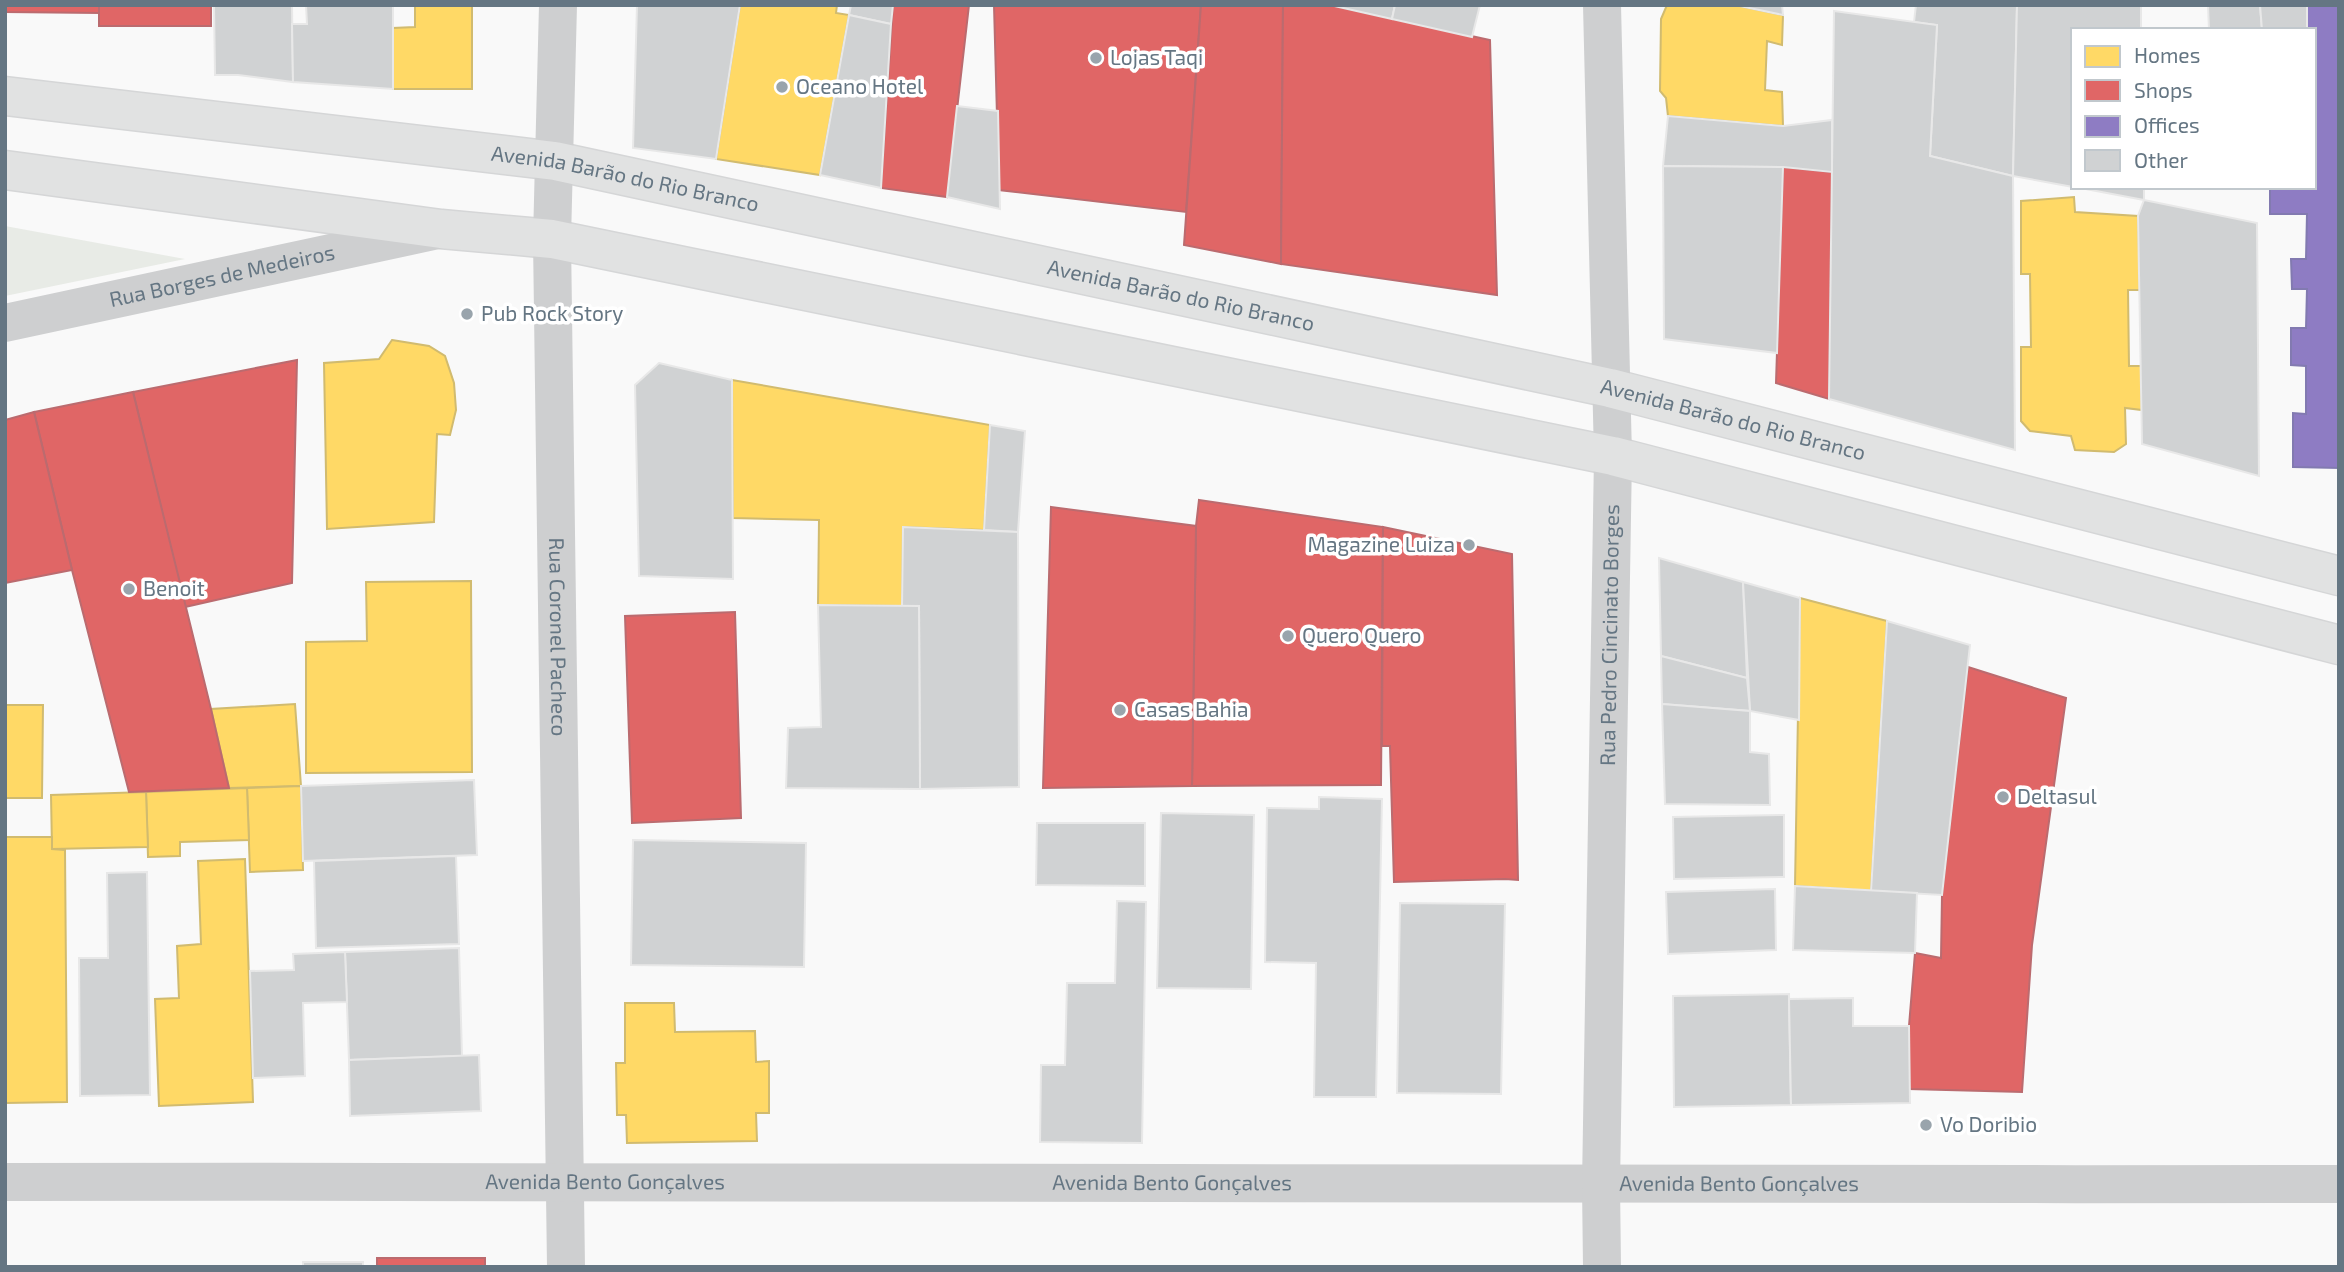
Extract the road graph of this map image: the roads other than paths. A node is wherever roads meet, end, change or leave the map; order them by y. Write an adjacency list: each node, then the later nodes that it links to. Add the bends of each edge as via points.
1 (558, 5): 4 (street, Rua Coronel Pacheco)
2 (1602, 5): 9 (street, Rua Pedro Cincinato Borges)
3 (5, 96): 4 (main road, Avenida Barão do Rio Branco)
4 (555, 161): 7 (street, Rua Coronel Pacheco); 9 (main road, Avenida Barão do Rio Branco)
5 (5, 170): 6 (main road)
6 (441, 229): 7 (main road); 8 (street, Rua Borges de Medeiros)
7 (552, 239): 10 (main road); 13 (street, Rua Coronel Pacheco)
8 (5, 323)
9 (1610, 388): 10 (street, Rua Pedro Cincinato Borges); 11 (main road, Avenida Barão do Rio Branco)
10 (1613, 456): 12 (main road); 16 (street, Rua Pedro Cincinato Borges)
11 (2339, 576)
12 (2339, 645)
13 (566, 1181): 14 (street, Avenida Bento Gonçalves); 16 (street, Avenida Bento Gonçalves); 17 (street, Rua Coronel Pacheco)
14 (5, 1182)
15 (2339, 1184): 16 (street, Avenida Bento Gonçalves)
16 (1601, 1185): 18 (street, Rua Pedro Cincinato Borges)
17 (566, 1267)
18 (1602, 1267)

